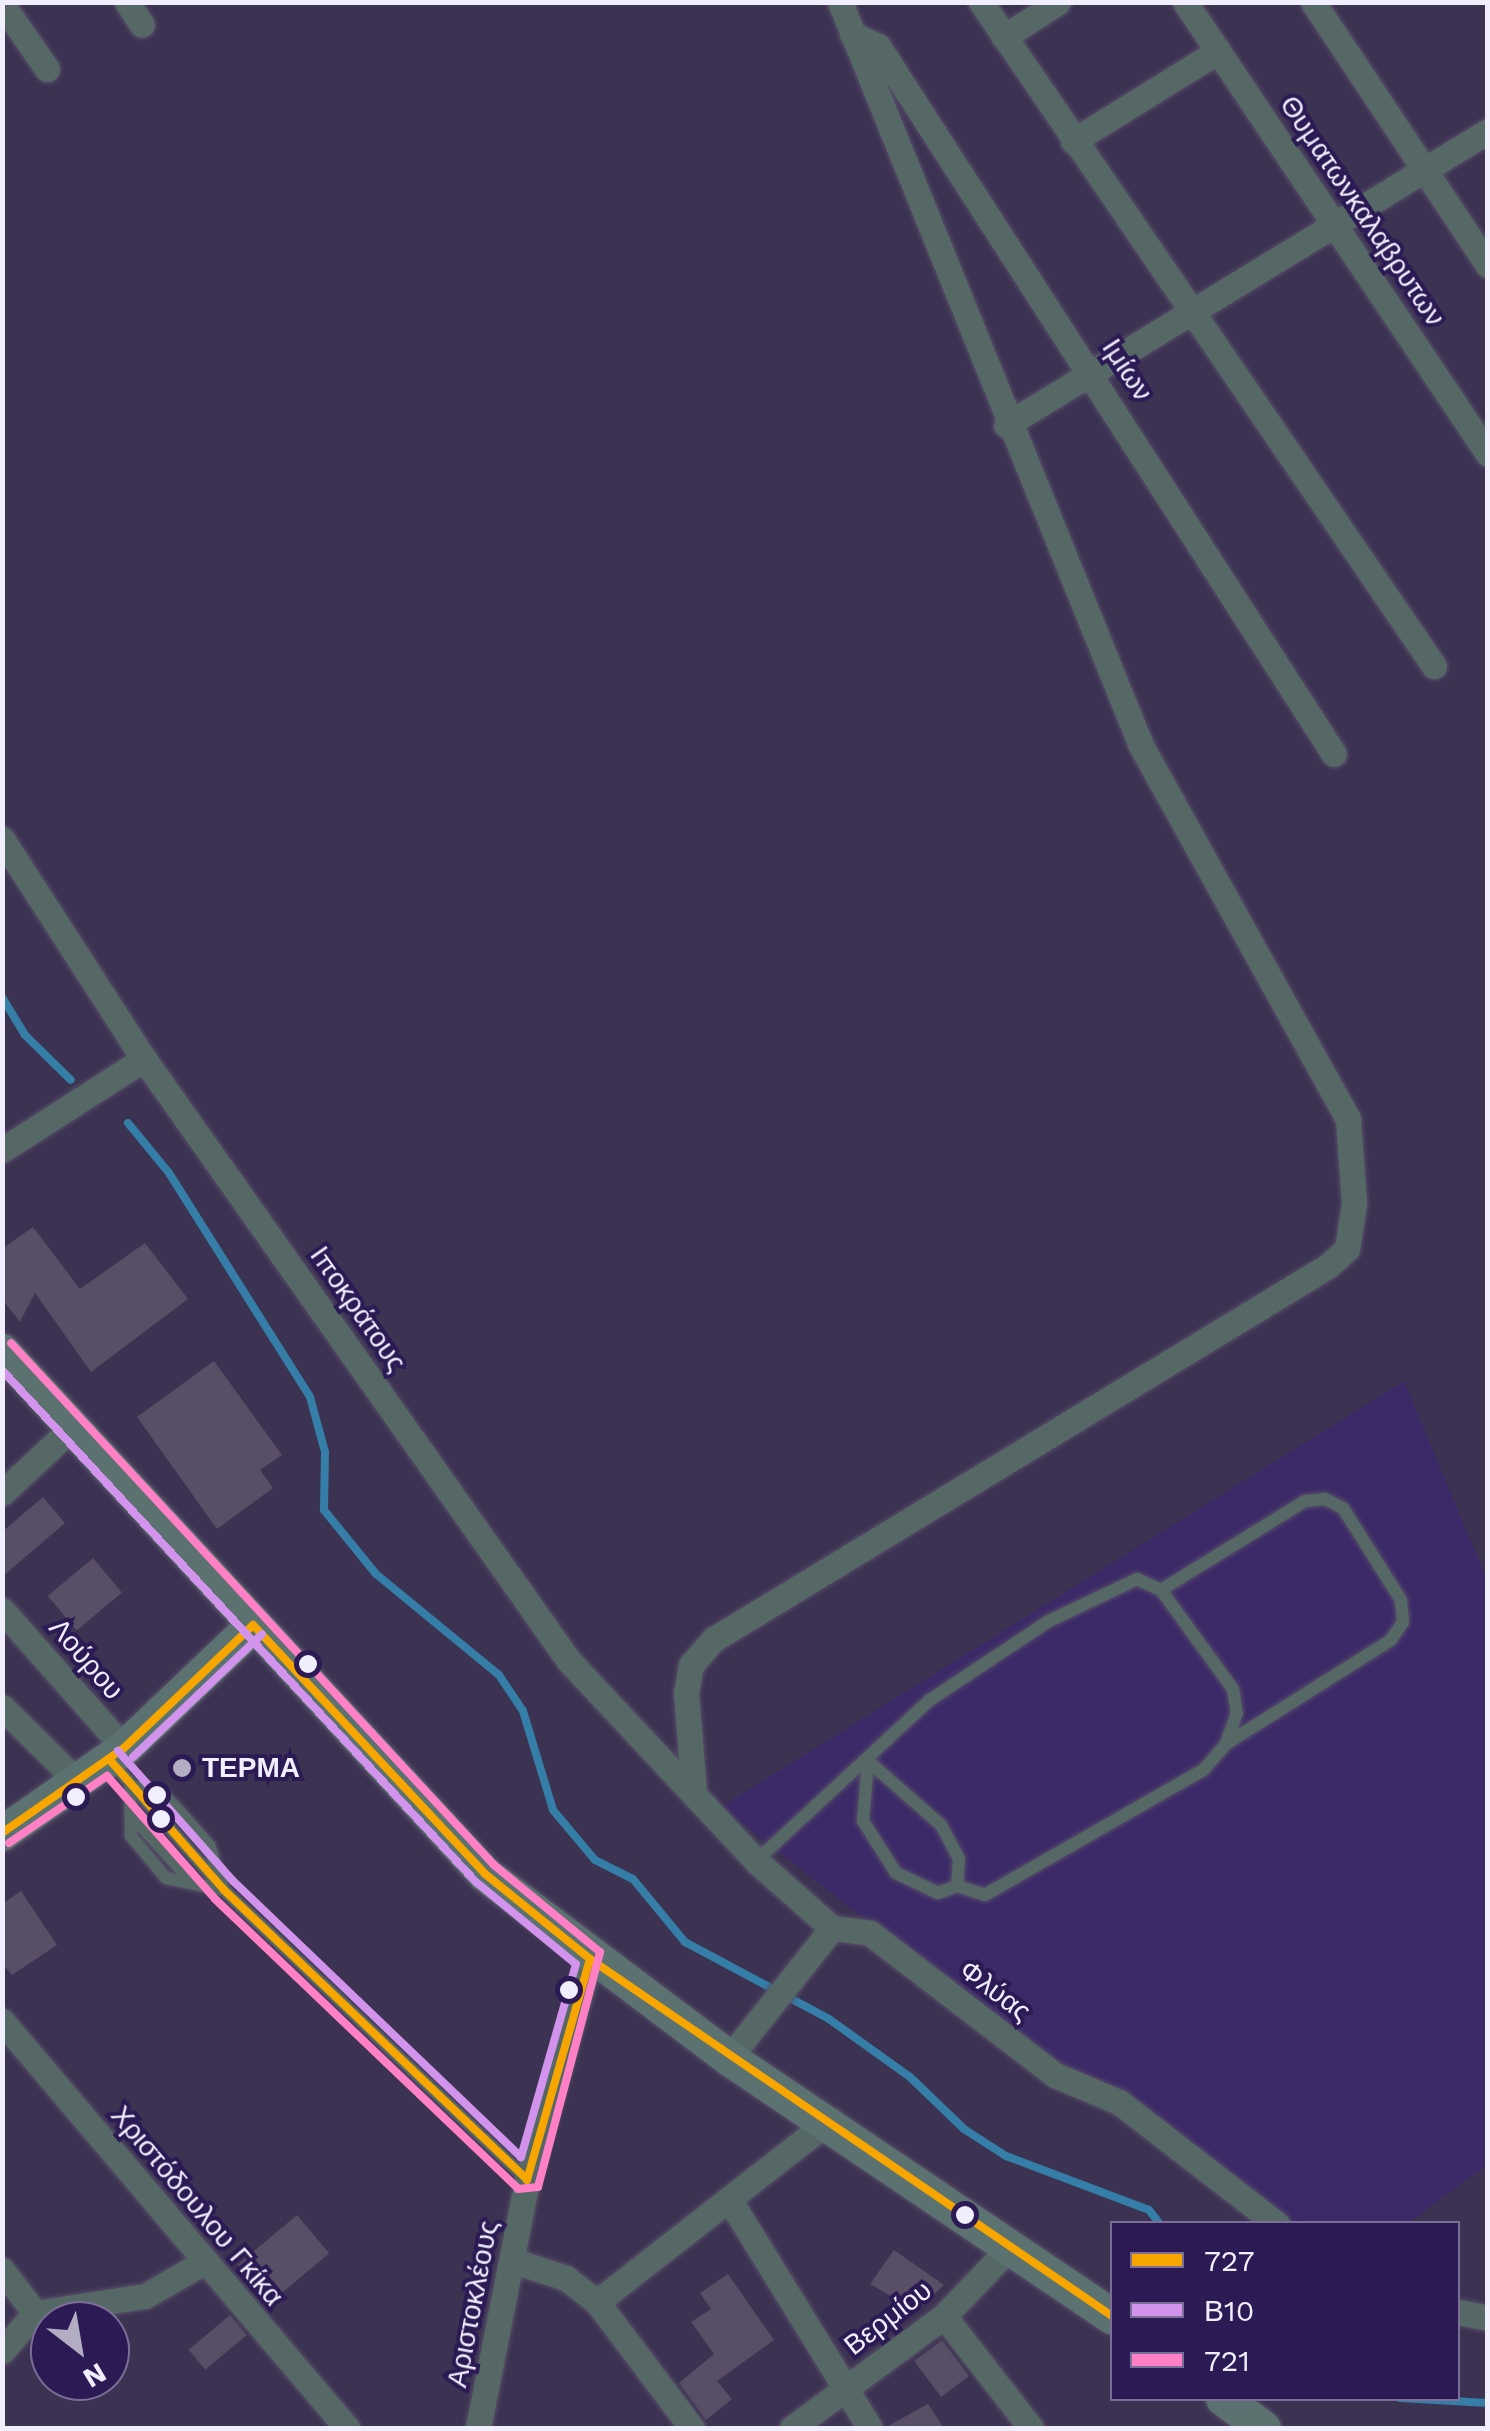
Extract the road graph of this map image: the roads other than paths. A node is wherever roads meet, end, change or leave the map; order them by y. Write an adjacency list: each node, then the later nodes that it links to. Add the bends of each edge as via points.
1 (127, 2): 8 (street)
2 (840, 2): 9 (street)
3 (981, 2): 10 (street)
4 (1058, 2): 10 (street)
5 (1185, 2): 11 (street, Θυματωνκαλαβρυτων)
6 (1313, 2): 15 (street)
7 (2, 4): 12 (street)
8 (142, 25)
9 (852, 34): 19 (street, Ιμίων, via 878,46); 20 (street)
10 (1004, 37): 14 (street)
11 (1218, 51): 14 (street); 16 (street, Θυματωνκαλαβρυτων)
12 (47, 69)
13 (1488, 130): 15 (street)
14 (1073, 141): 18 (street)
15 (1424, 172): 16 (street); 17 (street)
16 (1339, 226): 18 (street); 21 (street, Θυματωνκαλαβρυτων)
17 (1488, 264)
18 (1191, 318): 19 (street); 22 (street)
19 (1096, 376): 20 (street); 23 (street, Ιμίων)
20 (1006, 425): 38 (street, via 1140,743 1348,1120 1356,1166 1347,1249 722,1631 699,1654 689,1679)
21 (1488, 454)
22 (1434, 666)
23 (1334, 754)
24 (2, 839): 25 (street, Ιποκράτους)
25 (144, 1059): 26 (street); 38 (street, Ιποκράτους, via 569,1661)
26 (6, 1141)
27 (2, 1351): 28 (main road)
28 (75, 1424): 29 (street); 32 (main road)
29 (2, 1494)
30 (1161, 1590): 34 (lane, via 1233,1688 1237,1713); 34 (lane, via 1305,1501 1325,1499 1343,1508 1401,1600 1403,1622 1391,1640); 35 (lane, via 1136,1580 1049,1620 896,1725)
31 (2, 1610): 36 (street, Λούρου)
32 (253, 1626): 36 (main road); 44 (main road, via 485,1874)
33 (2, 1707): 37 (street)
34 (1226, 1744): 41 (lane, via 1149,1807 1015,1884 986,1895)
35 (868, 1761): 40 (lane); 41 (lane, via 940,1825 959,1859); 41 (lane, via 859,1794 873,1845 916,1887 938,1893)
36 (121, 1764): 37 (main road); 42 (lane); 42 (lane, via 131,1836 166,1878)
37 (79, 1783): 39 (main road)
38 (694, 1791): 40 (street, Φλύας)
39 (2, 1833)
40 (756, 1861): 43 (street, Φλύας)
41 (957, 1886)
42 (224, 1890): 48 (lane)
43 (832, 1928): 46 (street); 50 (street, Φλύας, via 870,1933 1056,2075 1119,2102)
44 (590, 1960): 46 (main road); 48 (street, Αριστοκλέους)
45 (2, 2021): 53 (street, Χριστόδουλου Γκίκα)
46 (738, 2046): 47 (main road)
47 (830, 2120): 49 (street); 51 (main road)
48 (527, 2180): 52 (street, Αριστοκλέους)
49 (729, 2200): 56 (street); 64 (street)
50 (1272, 2221)
51 (1012, 2245): 59 (main road); 60 (street, Βερμίου)
52 (514, 2261): 56 (street, via 566,2278); 67 (street, Αριστοκλέους)
53 (204, 2262): 55 (street, via 145,2296); 66 (street, Χριστόδουλου Γκίκα)
54 (2, 2270): 57 (street)
55 (113, 2301)
56 (597, 2302): 68 (street)
57 (30, 2306)
58 (1460, 2312): 61 (street)
59 (1110, 2315)
60 (944, 2316): 64 (street, Βερμίου); 71 (street)
61 (1488, 2318)
62 (30, 2319): 63 (street)
63 (2, 2351)
64 (844, 2389): 69 (street, Βερμίου); 70 (street)
65 (1227, 2401): 72 (main road)
66 (347, 2428)
67 (478, 2428)
68 (692, 2428)
69 (792, 2428)
70 (870, 2428)
71 (1031, 2428)
72 (1263, 2428)

